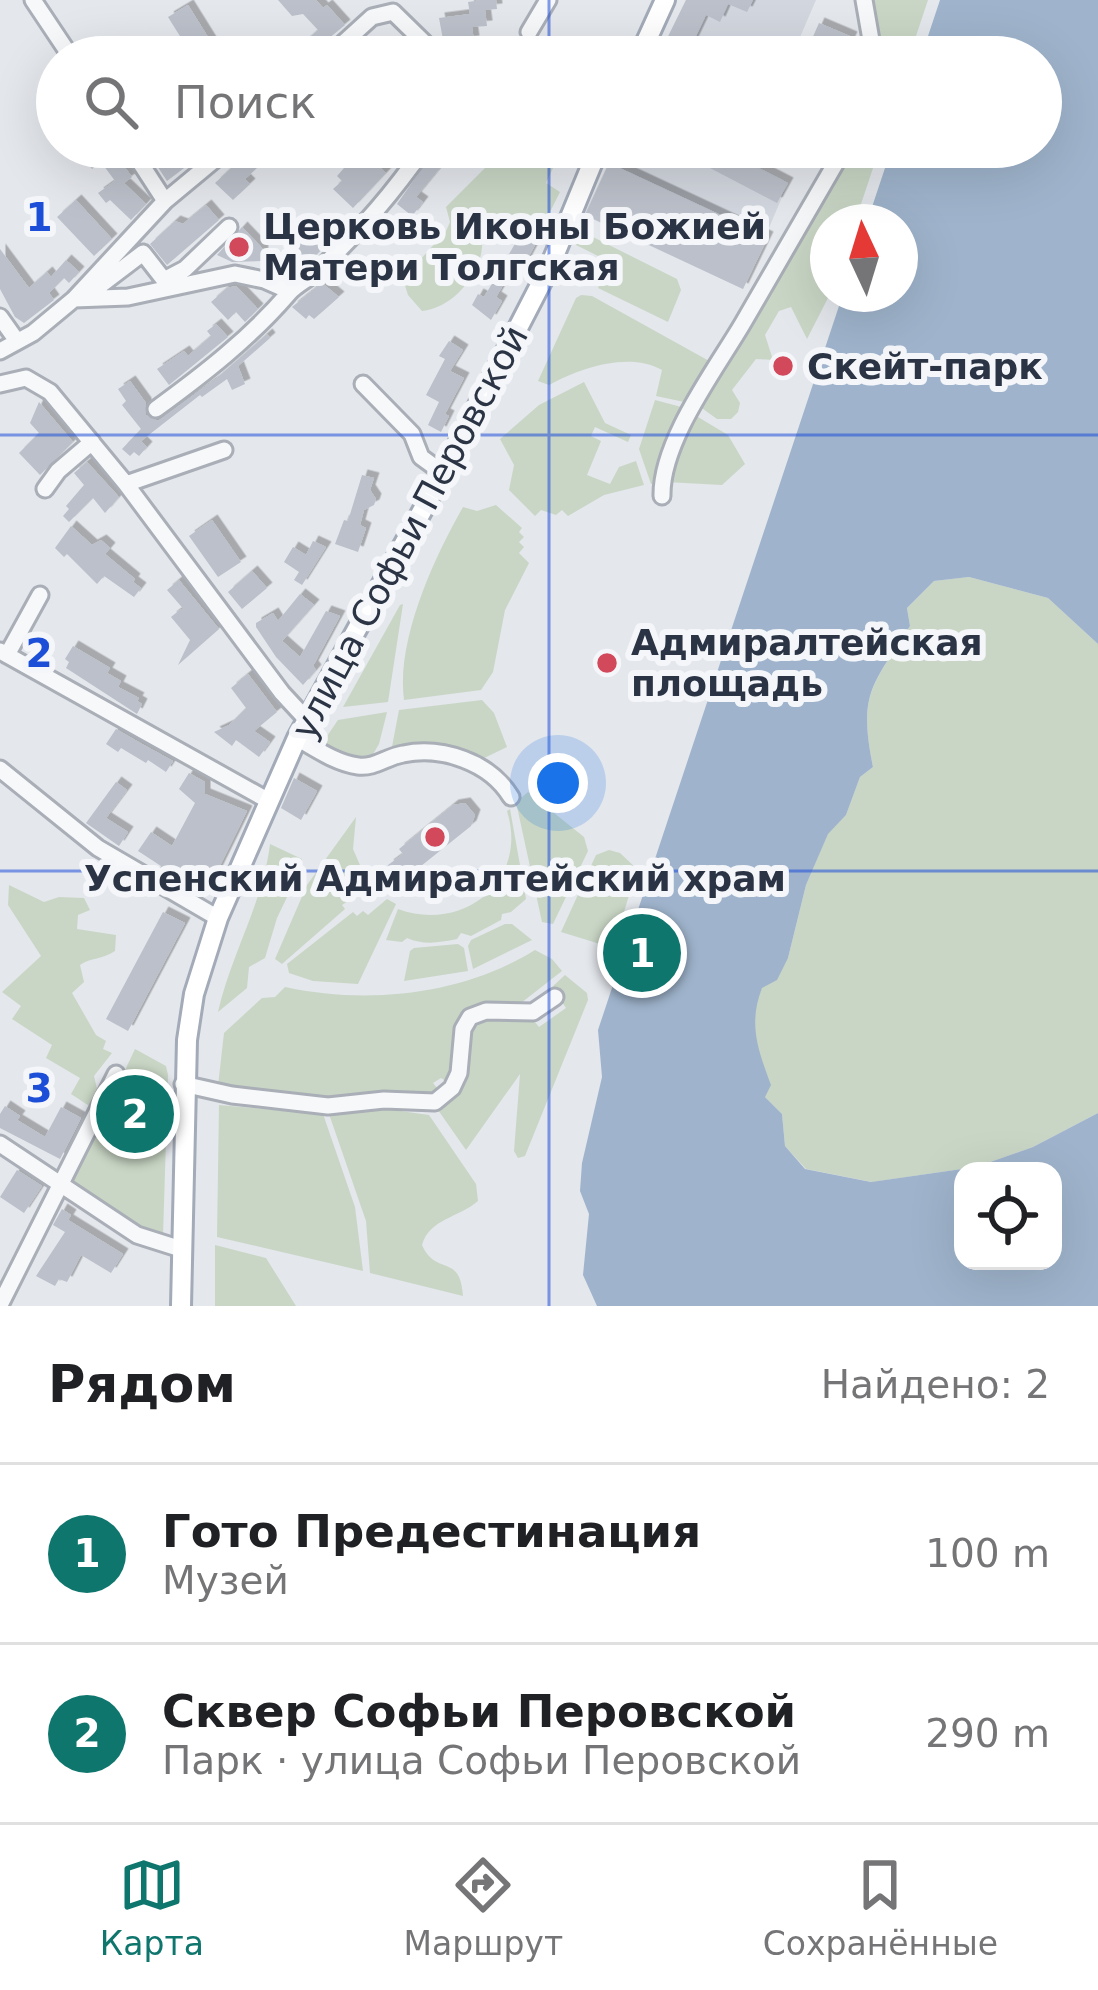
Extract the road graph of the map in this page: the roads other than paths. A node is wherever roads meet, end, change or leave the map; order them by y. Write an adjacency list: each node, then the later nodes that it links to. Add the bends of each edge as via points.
1 (34, 0): 6 (street)
2 (548, 0): 5 (street)
3 (665, 0): 9 (main road)
4 (864, 0): 10 (street)
5 (529, 32)
6 (57, 36)
7 (351, 36): 8 (street, via 372,17 393,12)
8 (421, 36)
9 (649, 36)
10 (870, 36)
11 (144, 168): 16 (street)
12 (205, 168): 16 (street)
13 (410, 168): 18 (street, via 382,208)
14 (590, 168): 28 (main road, улица Софьи Перовской, via 550,266)
15 (833, 168): 31 (street, via 708,379 672,452)
16 (165, 201): 19 (street)
17 (229, 227): 19 (street, via 164,280 143,254)
18 (290, 291): 19 (street, via 235,274); 25 (street, via 214,367)
19 (78, 299): 21 (street)
20 (0, 316): 21 (street)
21 (17, 341): 22 (street)
22 (0, 351)
23 (0, 384): 26 (street, via 38,383)
24 (363, 384): 28 (street)
25 (156, 409)
26 (92, 442): 29 (street); 30 (street)
27 (224, 450): 29 (street)
28 (443, 473): 34 (main road, улица Софьи Перовской)
29 (126, 484): 34 (street)
30 (45, 489)
31 (662, 496)
32 (40, 596): 33 (street)
33 (4, 653): 37 (street)
34 (302, 729): 36 (street, via 356,766 400,754 450,756 495,776); 37 (main road, улица Софьи Перовской)
35 (0, 769): 38 (street, via 98,848)
36 (511, 797)
37 (269, 802): 38 (main road, улица Софьи Перовской)
38 (218, 917): 41 (main road, улица Софьи Перовской, via 194,994)
39 (555, 997): 41 (street, via 533,1012 470,1017 459,1073 435,1102 328,1106)
40 (116, 1074): 43 (street)
41 (183, 1084): 44 (main road, улица Софьи Перовской)
42 (0, 1144): 43 (street)
43 (63, 1184): 44 (street, via 137,1235); 45 (street)
44 (182, 1249): 46 (main road, улица Софьи Перовской)
45 (0, 1306)
46 (182, 1306)

